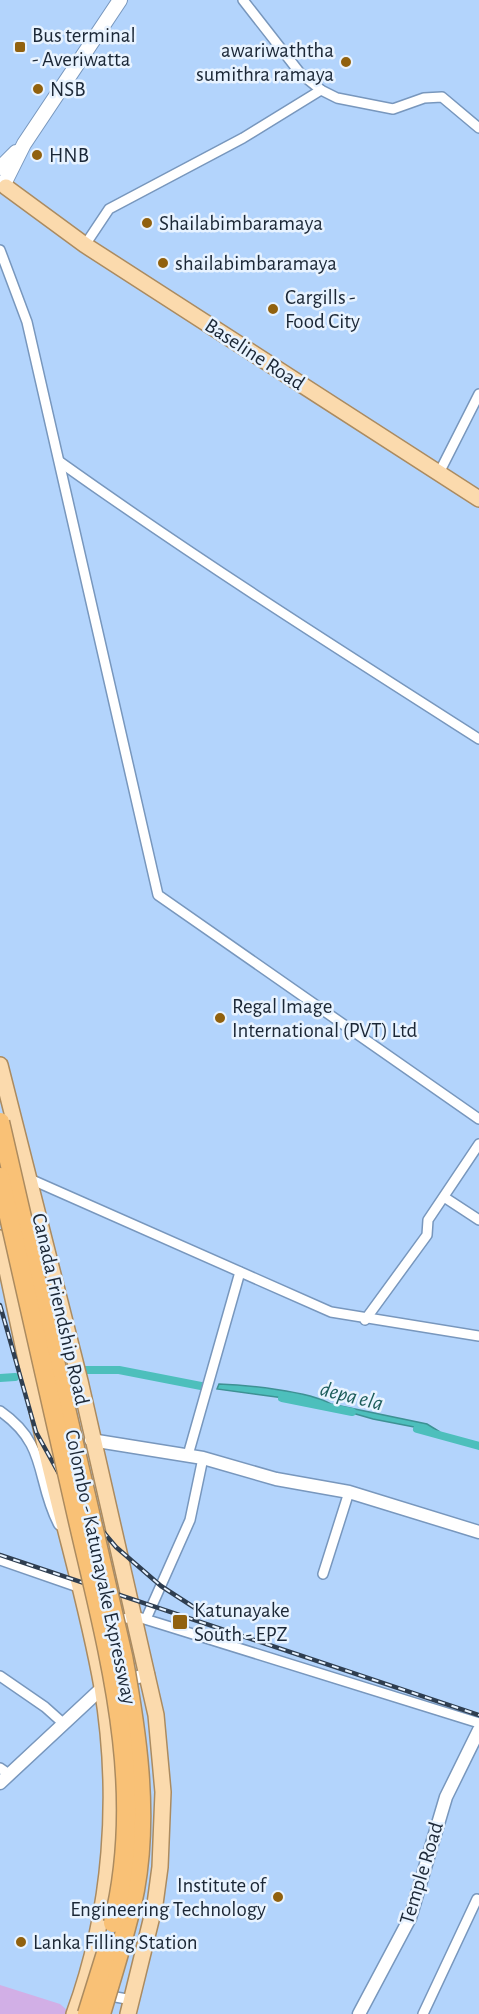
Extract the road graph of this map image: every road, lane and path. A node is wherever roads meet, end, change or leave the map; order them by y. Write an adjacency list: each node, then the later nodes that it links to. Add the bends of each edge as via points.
1 (120, 0): 5 (main road, via 24,144)
2 (243, 0): 3 (street, via 300,73)
3 (321, 90): 4 (street, via 365,106 393,109 424,98 442,97); 6 (street, via 243,138 109,209)
4 (479, 128)
5 (2, 184): 6 (main road, Baseline Road)
6 (85, 245): 10 (main road, Baseline Road)
7 (0, 250): 9 (street, via 27,322)
8 (479, 394): 10 (street)
9 (60, 462): 12 (street, via 306,629); 14 (street, via 158,895)
10 (439, 472): 11 (main road, Baseline Road)
11 (479, 499)
12 (479, 739)
13 (0, 1065): 18 (main road, Canada Friendship Road)
14 (479, 1119)
15 (0, 1122): 52 (highway, Colombo - Katunayake Expressway, bridge, via 133,1712 140,1796 135,1889)
16 (479, 1144): 19 (street)
17 (0, 1177): 51 (highway, Colombo - Katunayake Expressway, bridge, via 119,1701 128,1792 126,1851 121,1892)
18 (30, 1179): 22 (street); 26 (main road, Canada Friendship Road)
19 (444, 1197): 20 (street); 23 (street, via 428,1220 427,1235)
20 (479, 1220)
21 (0, 1238): 30 (main road, Canada Friendship Road)
22 (240, 1272): 23 (street, via 331,1312); 27 (street)
23 (365, 1320): 24 (street)
24 (479, 1336)
25 (0, 1412): 30 (street, via 24,1430 33,1445 51,1510)
26 (91, 1440): 27 (street); 35 (main road, Canada Friendship Road)
27 (188, 1455): 28 (street)
28 (203, 1458): 29 (street, via 276,1479); 35 (street, via 190,1520)
29 (349, 1492): 31 (street); 33 (street)
30 (65, 1530): 34 (main road, Canada Friendship Road)
31 (479, 1532)
32 (0, 1560): 34 (street)
33 (323, 1574)
34 (78, 1587): 36 (main road, Canada Friendship Road)
35 (140, 1617): 36 (street); 37 (main road, Canada Friendship Road); 40 (street)
36 (90, 1627): 39 (main road, Canada Friendship Road)
37 (148, 1674): 39 (street); 47 (main road, Canada Friendship Road, via 163,1792)
38 (0, 1676): 41 (street)
39 (102, 1688): 41 (street); 46 (main road, Canada Friendship Road, via 111,1778)
40 (479, 1723)
41 (64, 1724): 44 (street)
42 (479, 1730): 43 (street, Temple Road)
43 (472, 1755): 53 (street, Temple Road, via 436,1823 410,1918)
44 (3, 1775)
45 (477, 1899): 54 (street)
46 (104, 1900): 47 (street); 48 (main road, Canada Friendship Road)
47 (155, 1904): 49 (main road, Canada Friendship Road)
48 (83, 1990): 49 (street); 50 (main road, Canada Friendship Road)
49 (130, 2007)
50 (74, 2014)
51 (87, 2014)
52 (101, 2014)
53 (359, 2014)
54 (423, 2014)

